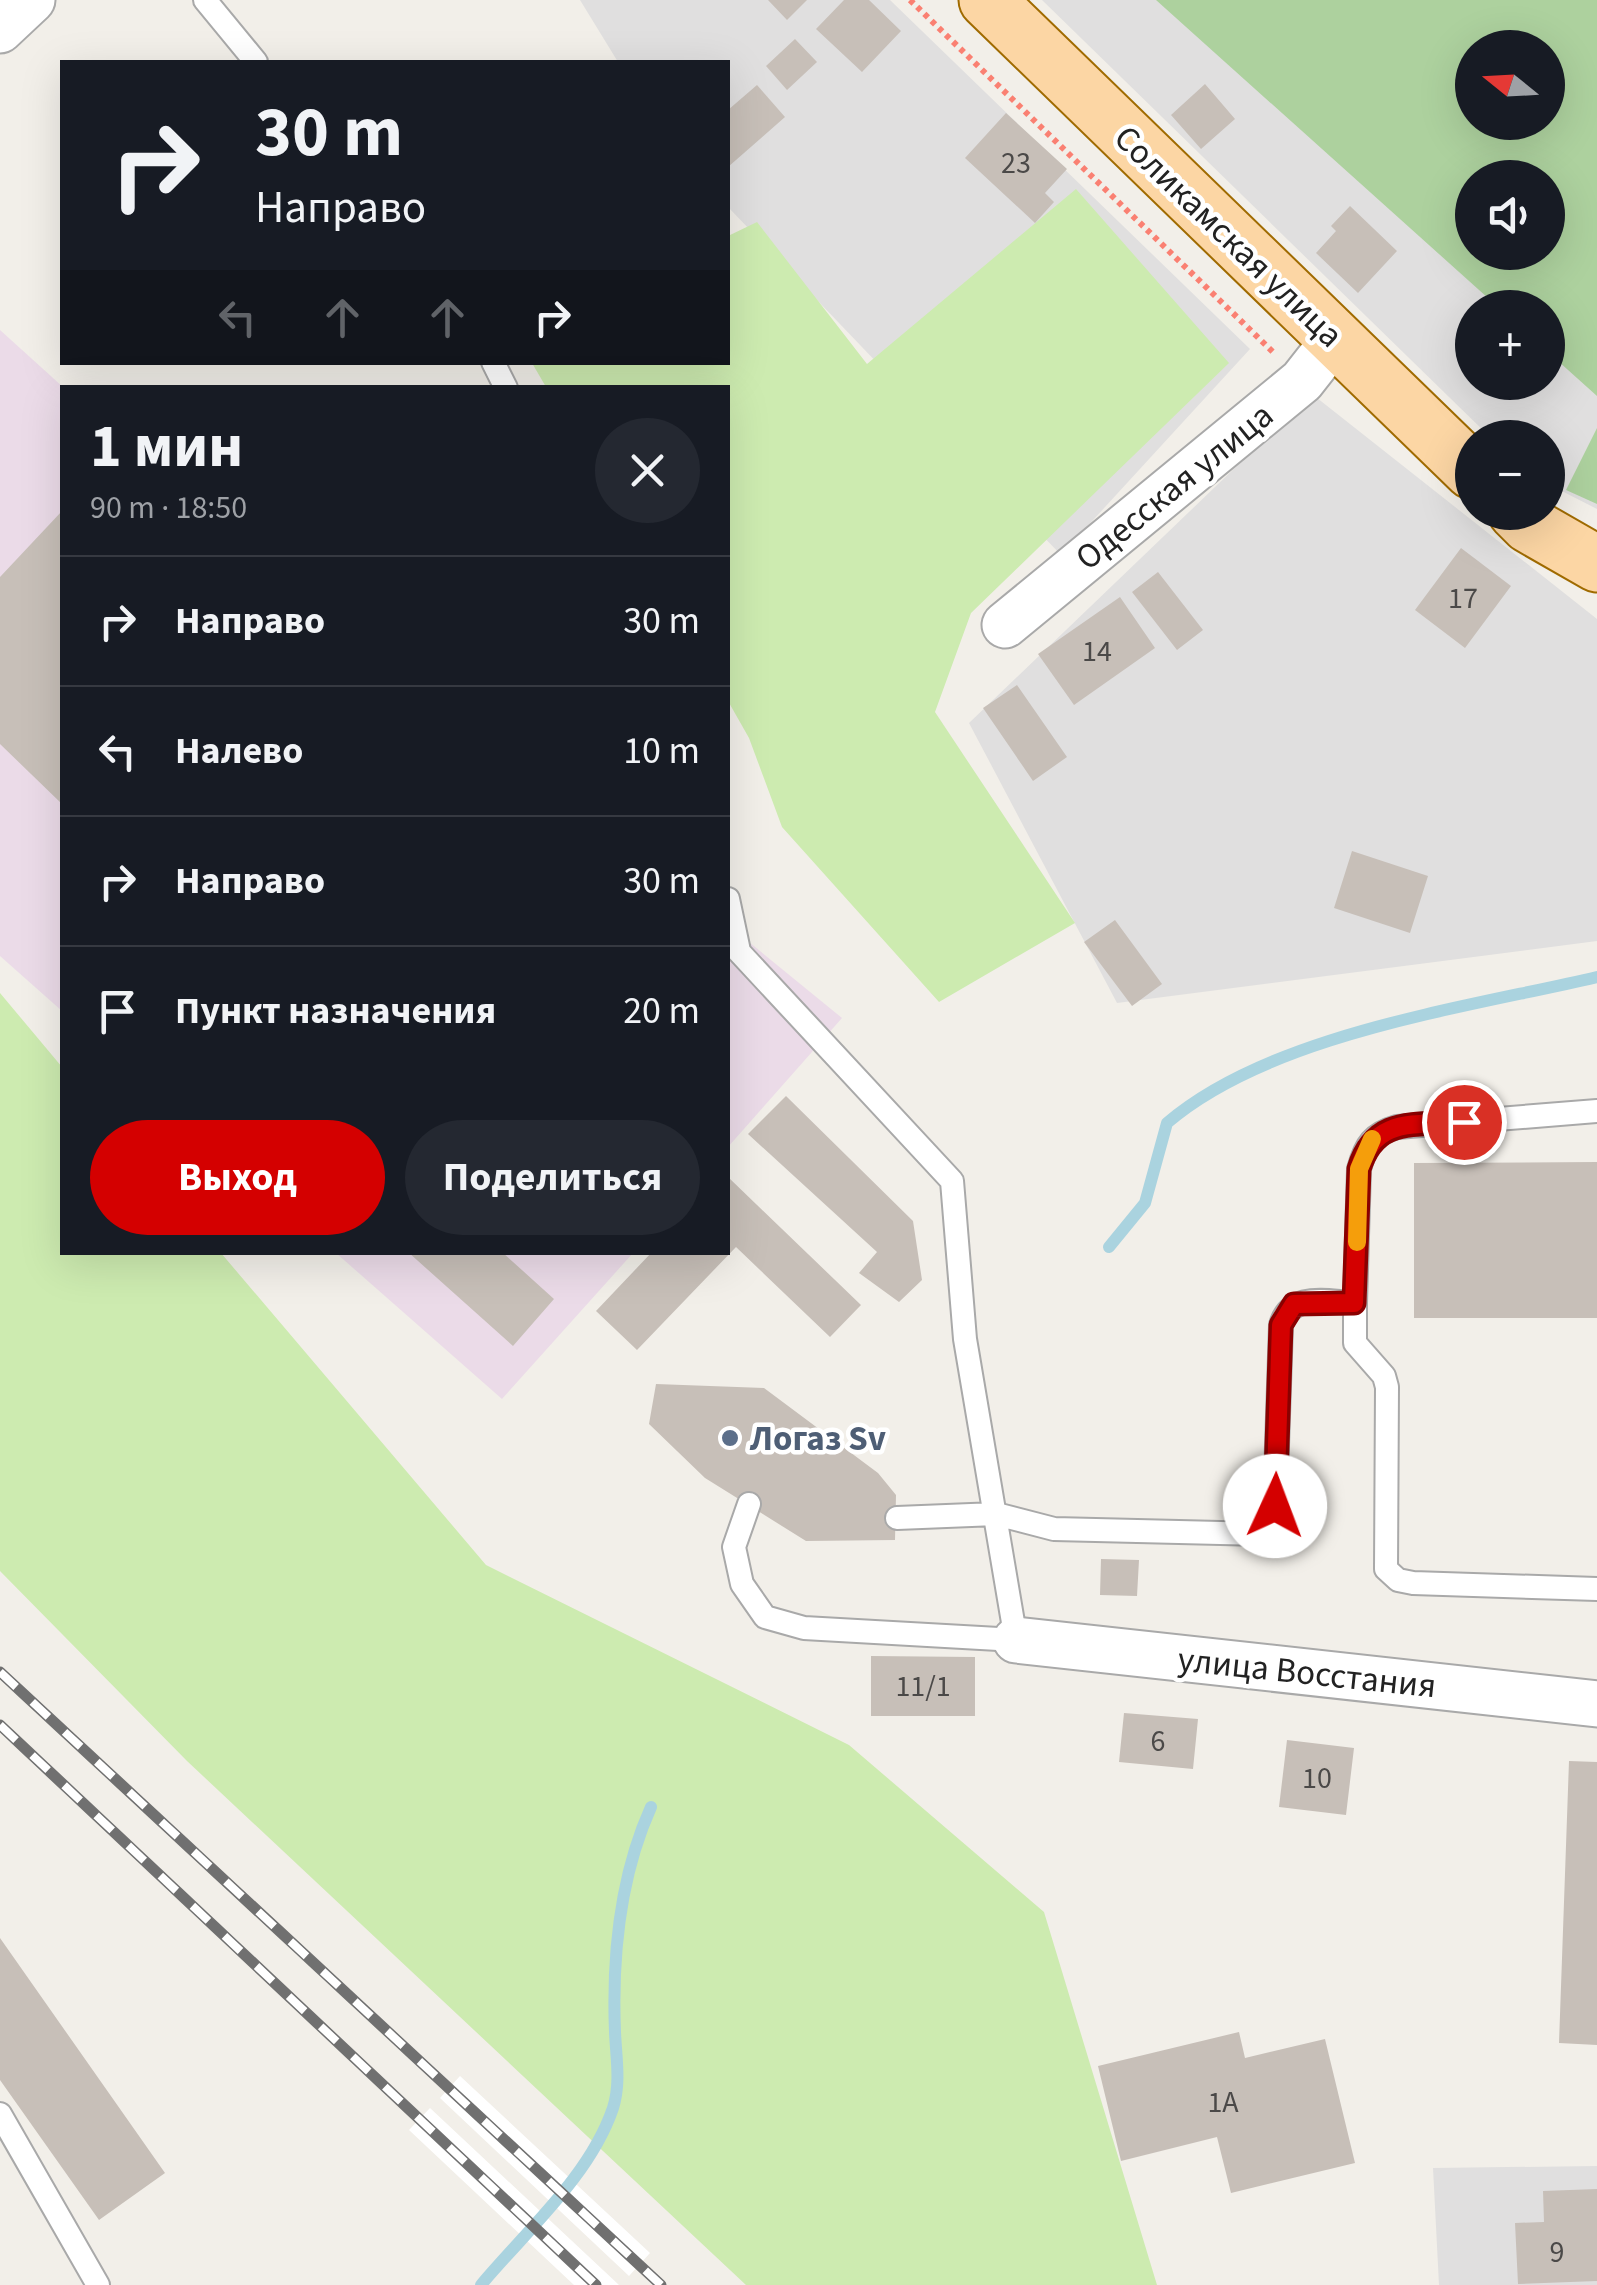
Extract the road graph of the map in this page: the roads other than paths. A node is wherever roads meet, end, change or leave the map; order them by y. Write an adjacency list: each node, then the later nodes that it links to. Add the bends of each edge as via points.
1 (32, 0): 4 (street)
2 (206, 0): 5 (lane)
3 (987, 0): 6 (main road, Соликамская улица)
4 (0, 30)
5 (254, 60)
6 (1318, 360): 7 (main road, Соликамская улица); 10 (street, Одесская улица)
7 (1455, 459)
8 (1537, 530): 9 (main road)
9 (1597, 564)
10 (1005, 625)
11 (730, 917): 12 (lane)
12 (733, 946): 16 (lane, via 952,1181 965,1339)
13 (1597, 1111): 14 (lane, via 1376,1134 1359,1169)
14 (1354, 1303): 16 (lane, via 1307,1302 1285,1312 1275,1506 1262,1534 1054,1529); 18 (lane, via 1355,1342 1387,1387 1386,1569 1413,1583)
15 (749, 1504): 19 (lane, via 734,1547 742,1584 764,1617 804,1628)
16 (996, 1514): 17 (lane); 19 (lane)
17 (896, 1518)
18 (1597, 1589)
19 (1016, 1640): 20 (street, улица Восстания)
20 (1597, 1704)
21 (0, 2114): 22 (lane)
22 (98, 2285)

